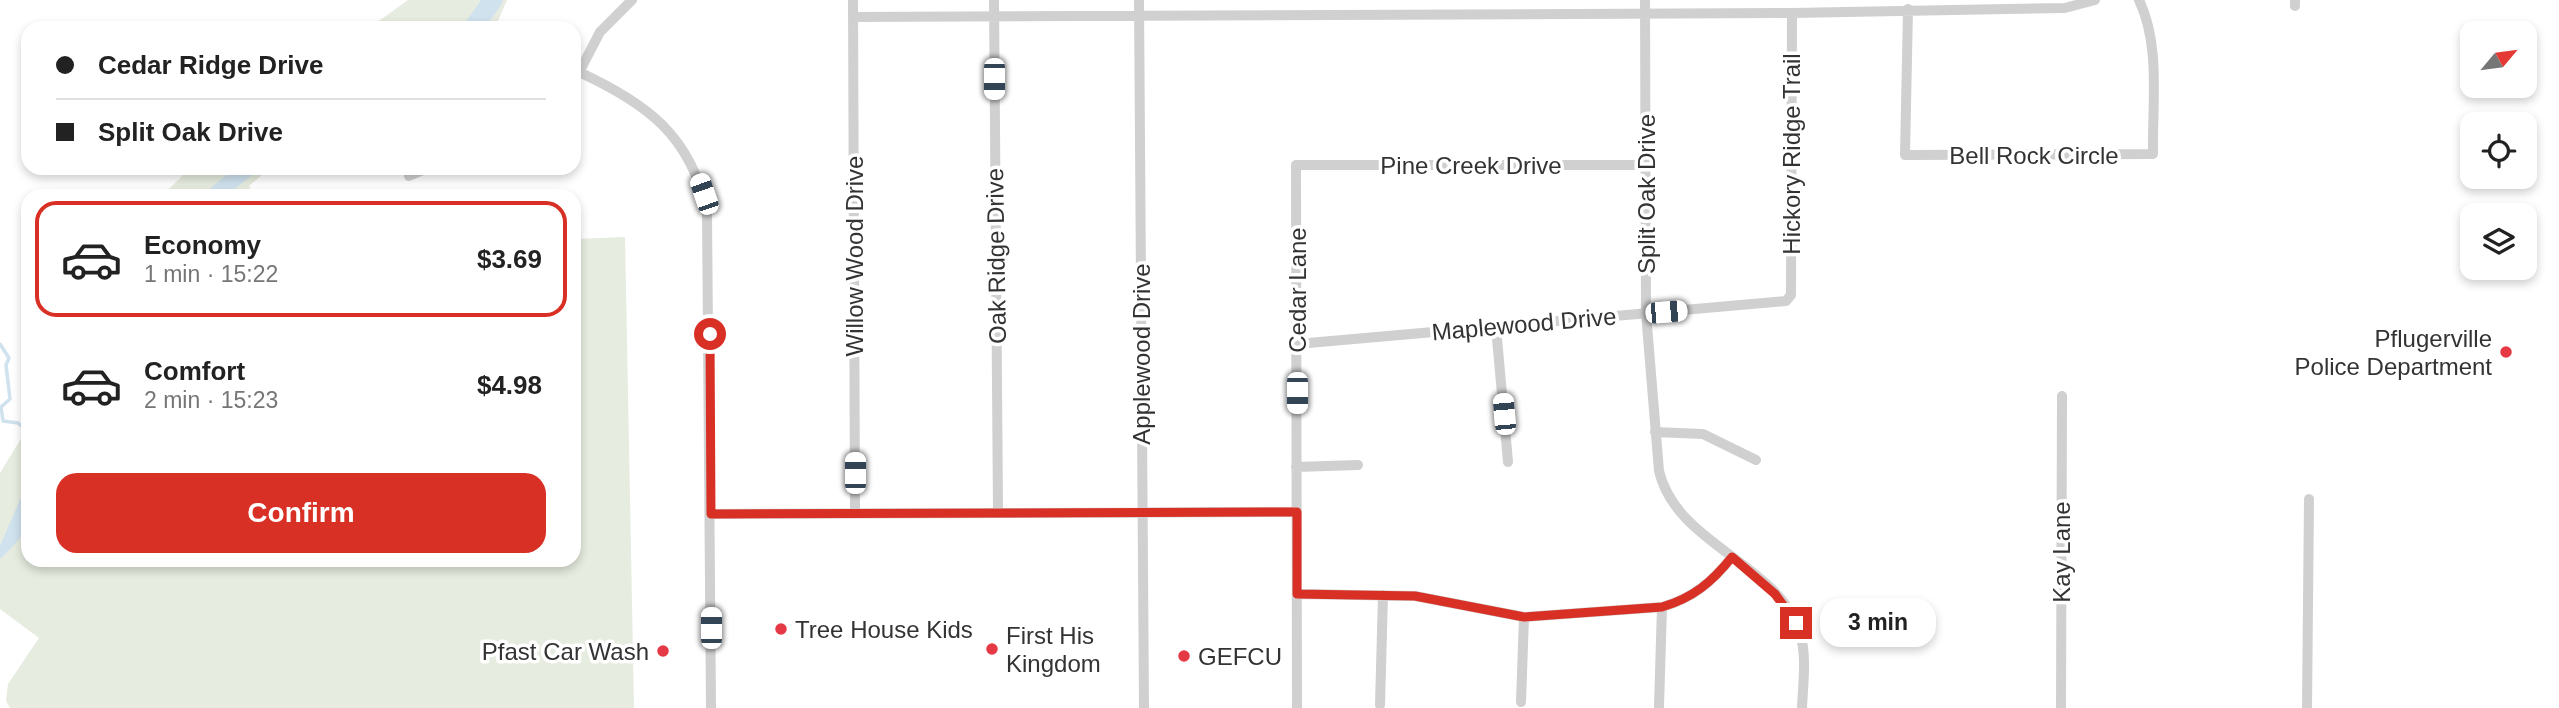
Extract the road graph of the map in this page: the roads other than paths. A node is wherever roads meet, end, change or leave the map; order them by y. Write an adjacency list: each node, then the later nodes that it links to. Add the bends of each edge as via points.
1 (632, 0): 15 (street, via 600,32)
2 (853, 0): 14 (street, Willow Wood Drive)
3 (994, 0): 12 (street, Oak Ridge Drive)
4 (1139, 0): 13 (street, Applewood Drive)
5 (1645, 0): 11 (street, Split Oak Drive)
6 (2095, 0): 9 (street, via 2065,8)
7 (2139, 0): 9 (street, Bell Rock Circle, via 2149,20 2151,40 2153,154 1905,155)
8 (1294, 7): 11 (street); 13 (street)
9 (1908, 9): 10 (street)
10 (1792, 13): 11 (street); 19 (street, Hickory Ridge Trail)
11 (1646, 14): 18 (street, Split Oak Drive)
12 (994, 16): 13 (street); 14 (street); 31 (street, Oak Ridge Drive)
13 (1140, 16): 30 (street, Applewood Drive)
14 (853, 17): 33 (street, Willow Wood Drive)
15 (581, 68)
16 (581, 79): 34 (street, via 643,105 668,128 704,194 709,232)
17 (1296, 165): 18 (street, Pine Creek Drive); 22 (street, Cedar Lane)
18 (1646, 165): 20 (street, Split Oak Drive)
19 (1790, 295): 20 (street, Maplewood Drive, via 1786,301)
20 (1646, 313): 21 (street, Maplewood Drive); 24 (street, Split Oak Drive)
21 (1496, 327): 22 (street, Maplewood Drive); 26 (street)
22 (1297, 344): 28 (street, Cedar Lane)
23 (2063, 396): 47 (street, Kay Lane)
24 (1655, 432): 25 (street, via 1703,434); 35 (street, Split Oak Drive, via 1658,471 1674,508)
25 (1756, 460)
26 (1508, 462)
27 (1358, 465): 28 (street)
28 (1296, 467): 32 (street, Cedar Lane)
29 (2309, 499): 48 (street)
30 (1142, 511): 31 (street); 32 (street); 44 (street, Applewood Drive)
31 (998, 512): 33 (street)
32 (1297, 512): 36 (street, Cedar Lane)
33 (855, 513): 34 (street)
34 (711, 514): 43 (street)
35 (1732, 557): 38 (street, via 1706,586); 46 (street, Split Oak Drive, via 1775,594 1796,623 1802,643)
36 (1297, 594): 37 (street); 45 (street, Cedar Lane)
37 (1383, 595): 39 (street, via 1446,601); 41 (street)
38 (1662, 607): 39 (street); 42 (street)
39 (1524, 617): 40 (street)
40 (1521, 702)
41 (1380, 705)
42 (1659, 706)
43 (711, 708)
44 (1144, 708)
45 (1297, 708)
46 (1802, 708)
47 (2061, 708)
48 (2307, 708)

